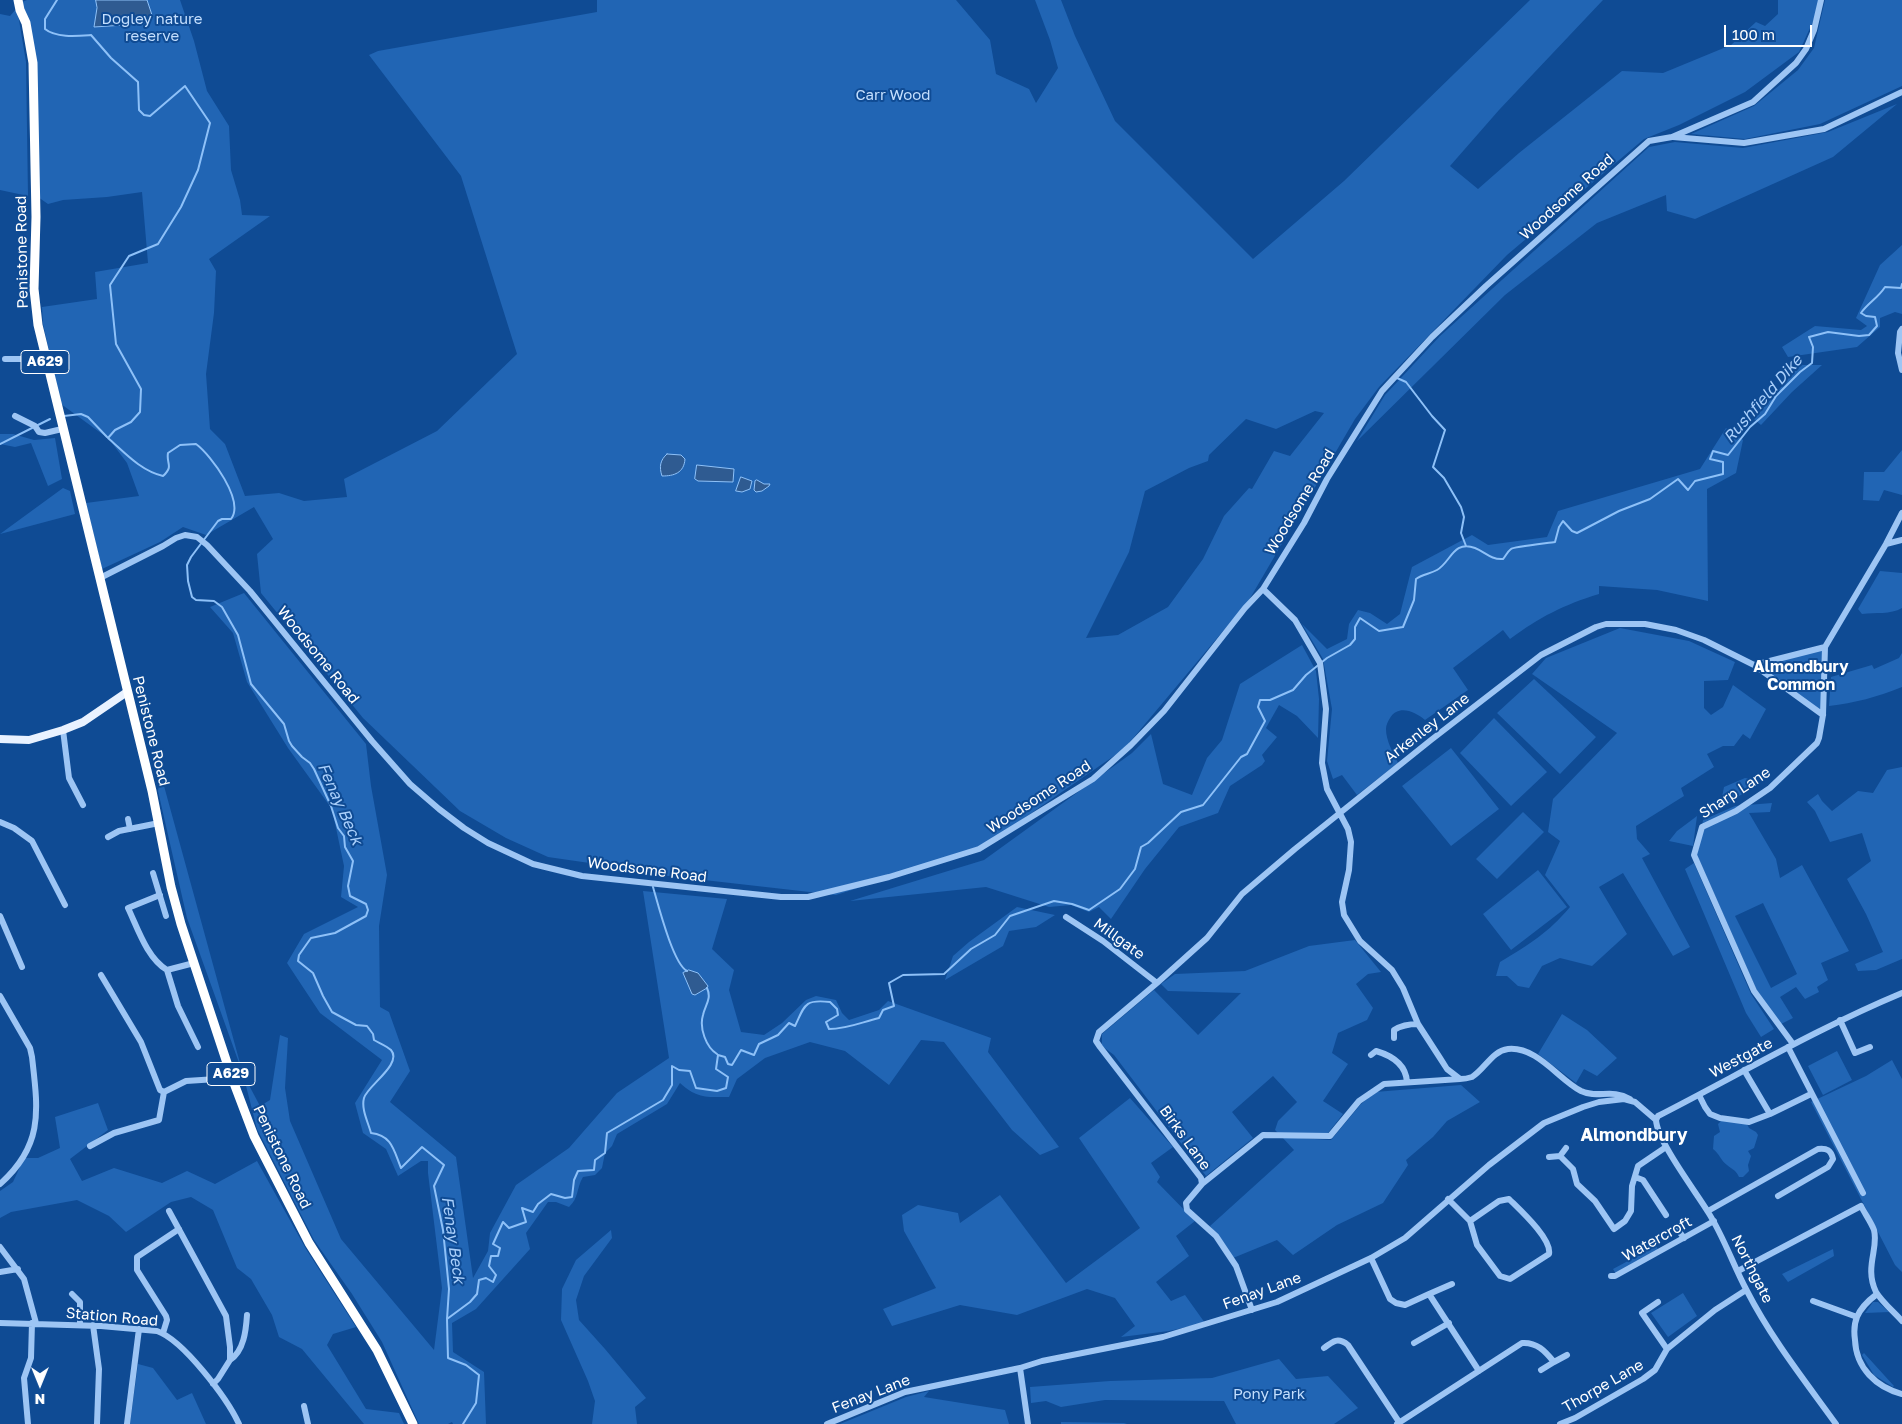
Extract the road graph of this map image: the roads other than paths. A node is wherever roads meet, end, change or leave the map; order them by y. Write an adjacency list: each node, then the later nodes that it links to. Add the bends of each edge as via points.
1 (18, 0): 7 (highway, Penistone Road / A629, via 26,23 33,64 34,289)
2 (1822, 0): 4 (street, Woodsome Road, via 1814,30 1796,63 1753,102)
3 (1902, 92): 4 (street, via 1824,128 1744,143)
4 (1672, 137): 15 (street, Woodsome Road, via 1649,141 1486,286 1382,391)
5 (1902, 329): 8 (street, via 1898,353)
6 (5, 359): 7 (street)
7 (45, 359): 10 (highway, Penistone Road / A629)
8 (1902, 370)
9 (15, 416): 10 (street, via 39,432)
10 (62, 429): 14 (highway, Penistone Road / A629)
11 (1902, 513): 13 (street, Sharp Lane)
12 (1902, 540): 13 (street)
13 (1886, 544): 16 (street, Sharp Lane)
14 (100, 578): 15 (street, Woodsome Road, via 176,538 185,535 197,538 250,591 410,784 488,843 533,864 574,874 781,897 808,897 850,888 979,849 1093,779 1164,711); 18 (highway, Penistone Road / A629)
15 (1263, 589): 23 (street, via 1295,620 1320,663 1326,709 1322,763 1327,789)
16 (1825, 647): 17 (street); 19 (street, Sharp Lane)
17 (1754, 665): 19 (street, Arkenley Lane); 23 (street, Arkenley Lane, via 1676,630 1644,624 1596,627 1541,655)
18 (127, 692): 20 (main road, via 83,722); 26 (highway, Penistone Road / A629)
19 (1823, 715): 47 (street, Sharp Lane, via 1817,744 1770,788 1736,811 1702,827 1694,855 1754,991)
20 (63, 730): 21 (main road, via 29,740); 22 (street, via 70,778)
21 (0, 739)
22 (83, 805)
23 (1340, 812): 39 (street, Arkenley Lane, via 1242,894 1207,938); 43 (street, via 1351,842 1342,902 1344,915 1360,941 1392,970)
24 (128, 819): 27 (street)
25 (0, 822): 31 (street, via 32,841)
26 (159, 823): 27 (street); 35 (highway, Penistone Road / A629, via 171,887)
27 (130, 829): 28 (street)
28 (108, 837)
29 (153, 873): 30 (street)
30 (160, 895): 33 (street); 37 (street, via 128,908 151,955)
31 (66, 905)
32 (0, 916): 36 (street)
33 (166, 916)
34 (1066, 917): 39 (street, Millgate, via 1104,941)
35 (194, 963): 37 (street); 51 (highway, Penistone Road / A629)
36 (22, 968)
37 (167, 970): 46 (street, via 178,1006)
38 (101, 975): 54 (street, via 141,1042 160,1090)
39 (1157, 983): 44 (street, Arkenley Lane)
40 (1902, 993): 42 (street, Westgate)
41 (0, 996): 66 (street, via 30,1048 37,1112 34,1134 21,1161)
42 (1840, 1020): 47 (street, Westgate); 48 (street, via 1855,1053)
43 (1418, 1024): 45 (street, via 1400,1026 1394,1030); 52 (street, via 1448,1069)
44 (1099, 1032): 67 (street, Birks Lane, via 1096,1041 1100,1047 1201,1178)
45 (1394, 1038)
46 (198, 1046)
47 (1791, 1046): 50 (street, Westgate); 56 (street, Sharp Lane)
48 (1870, 1047)
49 (1371, 1055): 53 (street, via 1376,1051 1382,1053 1402,1066)
50 (1744, 1070): 55 (street, Westgate); 58 (street)
51 (232, 1078): 54 (street, via 186,1081); 121 (highway, Penistone Road / A629, via 254,1136 309,1243 377,1350)
52 (1460, 1079): 53 (street); 57 (street, via 1471,1077 1500,1051 1511,1049 1539,1059 1582,1092 1619,1093)
53 (1407, 1082): 67 (street, via 1384,1084 1359,1100 1330,1136 1263,1135)
54 (164, 1092): 60 (street, via 159,1120 114,1133)
55 (1699, 1094): 58 (street, via 1710,1114 1720,1118 1749,1122); 59 (street, Westgate)
56 (1811, 1094): 58 (street); 68 (street, Sharp Lane)
57 (1635, 1102): 59 (street); 70 (street, Fenay Lane, via 1624,1099 1600,1102 1544,1123)
58 (1770, 1114)
59 (1656, 1120): 61 (street, Northgate)
60 (90, 1146)
61 (1666, 1147): 65 (street, via 1638,1166); 72 (street, Northgate)
62 (1566, 1148): 63 (street)
63 (1560, 1156): 64 (street); 65 (street, via 1573,1169 1577,1184 1614,1229 1625,1221 1631,1211)
64 (1549, 1157)
65 (1635, 1177): 73 (street, via 1643,1180)
66 (0, 1184)
67 (1202, 1184): 92 (street, Birks Lane, via 1186,1203 1187,1210 1216,1236 1236,1266)
68 (1863, 1193)
69 (1778, 1196): 72 (street, via 1828,1167 1833,1159 1830,1151 1818,1150)
70 (1448, 1199): 74 (street); 80 (street, Fenay Lane, via 1405,1238)
71 (169, 1211): 76 (street)
72 (1708, 1211): 75 (street, Northgate)
73 (1666, 1214)
74 (1470, 1221): 74 (street, via 1477,1245 1500,1276 1510,1279 1549,1254 1545,1237 1509,1199 1499,1201)
75 (1714, 1221): 78 (street, Watercroft); 82 (street, Northgate)
76 (179, 1229): 102 (street, via 137,1257 137,1270 166,1316); 107 (street, via 226,1316)
77 (1678, 1230): 78 (street)
78 (1684, 1238): 84 (street, Watercroft)
79 (0, 1247): 81 (street)
80 (1371, 1258): 88 (street, via 1390,1298 1396,1303 1405,1305); 92 (street, Fenay Lane, via 1277,1302)
81 (18, 1269): 83 (street); 97 (street, via 24,1279)
82 (1738, 1270): 86 (street, Northgate); 89 (street, via 1861,1206 1874,1230 1870,1263)
83 (0, 1272)
84 (1611, 1276)
85 (1452, 1284): 88 (street)
86 (1746, 1290): 105 (street, Thorpe Lane, via 1715,1310); 125 (street, Northgate, via 1789,1359)
87 (72, 1294): 99 (street, via 80,1302)
88 (1430, 1294): 98 (street)
89 (1877, 1294): 94 (street); 95 (street)
90 (1813, 1301): 94 (street)
91 (1658, 1302): 105 (street, via 1642,1314)
92 (1252, 1310): 109 (street, Fenay Lane, via 1163,1337)
93 (247, 1314): 107 (street, via 239,1351)
94 (1857, 1317): 113 (street, via 1855,1344 1865,1371 1887,1389)
95 (1902, 1321)
96 (0, 1323): 97 (street, Station Road)
97 (34, 1323): 99 (street, Station Road); 116 (street, via 31,1358 24,1378)
98 (1449, 1323): 103 (street); 111 (street)
99 (80, 1325): 100 (street, Station Road)
100 (93, 1325): 101 (street, Station Road); 117 (street, via 99,1369)
101 (139, 1329): 102 (street, Station Road); 118 (street)
102 (163, 1333): 112 (street, Station Road, via 177,1343)
103 (1414, 1343)
104 (1324, 1348): 115 (street, via 1336,1340 1348,1345)
105 (1667, 1349): 124 (street, Thorpe Lane, via 1655,1370 1643,1379)
106 (1567, 1354): 108 (street)
107 (230, 1360): 112 (street)
108 (1554, 1362): 110 (street); 111 (street, via 1540,1347 1522,1343)
109 (1020, 1368): 122 (street, Fenay Lane, via 906,1392); 123 (street)
110 (1541, 1370)
111 (1479, 1371): 115 (street)
112 (213, 1384): 119 (street, Station Road, via 229,1404)
113 (1902, 1394)
114 (304, 1406): 120 (street)
115 (1398, 1423)
116 (28, 1424)
117 (97, 1424)
118 (126, 1424)
119 (239, 1424)
120 (308, 1424)
121 (413, 1424)
122 (827, 1424)
123 (1028, 1424)
124 (1560, 1424)
125 (1836, 1424)

